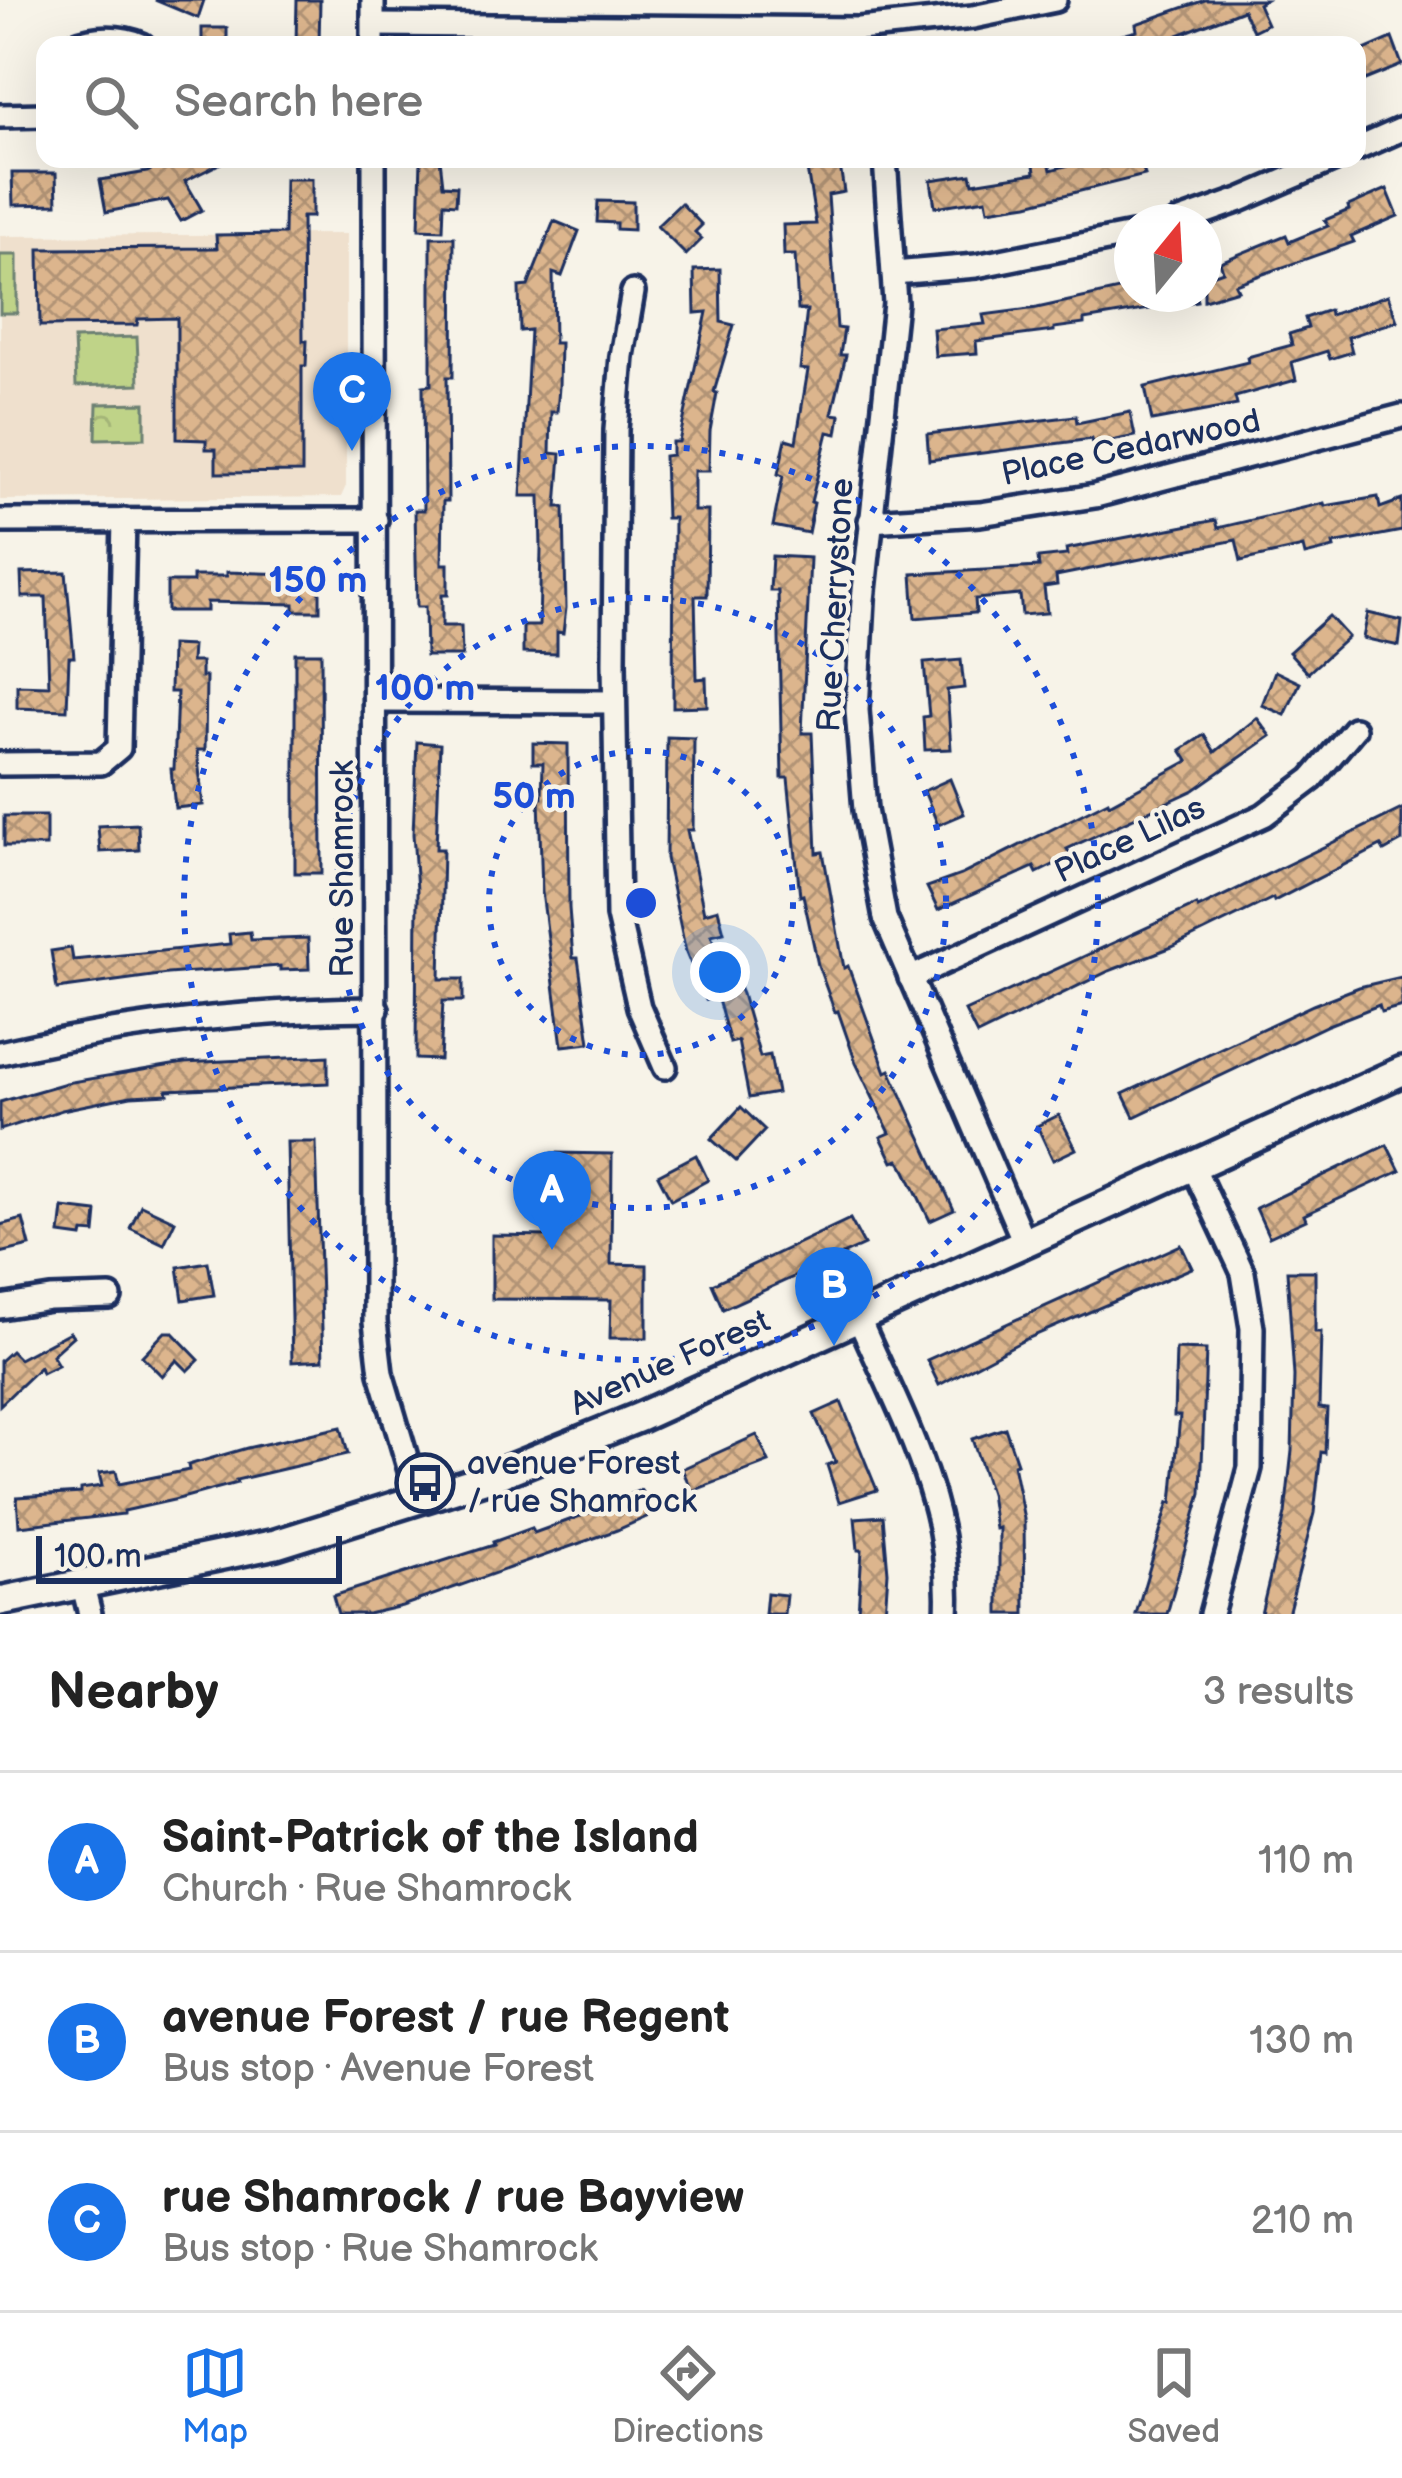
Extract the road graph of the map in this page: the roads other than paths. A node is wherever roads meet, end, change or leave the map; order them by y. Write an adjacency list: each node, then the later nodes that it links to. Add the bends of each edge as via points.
1 (374, 0): 3 (street)
2 (1055, 0): 5 (street)
3 (373, 35): 4 (street)
4 (617, 36)
5 (867, 36)
6 (36, 115): 7 (street)
7 (0, 116)
8 (1402, 130): 9 (street)
9 (1366, 145)
10 (374, 168): 20 (street, Rue Shamrock)
11 (886, 168): 15 (street, Rue Cherrystone)
12 (1313, 168): 13 (street)
13 (1222, 206)
14 (1114, 239): 15 (street)
15 (895, 273): 21 (street, Rue Cherrystone)
16 (633, 292): 23 (street, via 616,430)
17 (1402, 416): 21 (street, Place Cedarwood, via 1095,496)
18 (0, 520): 19 (street)
19 (124, 520): 20 (street); 25 (street, via 119,748 101,763)
20 (376, 520): 22 (street, Rue Shamrock)
21 (869, 520): 26 (street, Rue Cherrystone, via 857,710 865,810 885,918)
22 (376, 700): 23 (street); 27 (street, Rue Shamrock)
23 (614, 702): 29 (street, via 618,916 639,1007)
24 (1354, 729): 26 (street, Place Lilas, via 1312,779 1264,815)
25 (0, 764)
26 (910, 978): 32 (street, Rue Cherrystone)
27 (377, 1010): 28 (street, via 179,1020); 36 (street, Rue Shamrock, via 376,1337)
28 (0, 1053)
29 (665, 1067)
30 (1402, 1071): 31 (street, Avenue Forest)
31 (1192, 1164): 32 (street, Avenue Forest); 41 (street, via 1243,1273 1252,1328 1250,1468)
32 (1024, 1242): 35 (street, Avenue Forest)
33 (110, 1297): 34 (street)
34 (0, 1307)
35 (859, 1319): 36 (street, Avenue Forest, via 603,1433); 40 (street, via 932,1486 945,1543)
36 (419, 1501): 37 (street, Avenue Forest, via 276,1544)
37 (83, 1586): 38 (street, Avenue Forest); 39 (street)
38 (0, 1601)
39 (90, 1614)
40 (947, 1614)
41 (1211, 1614)

